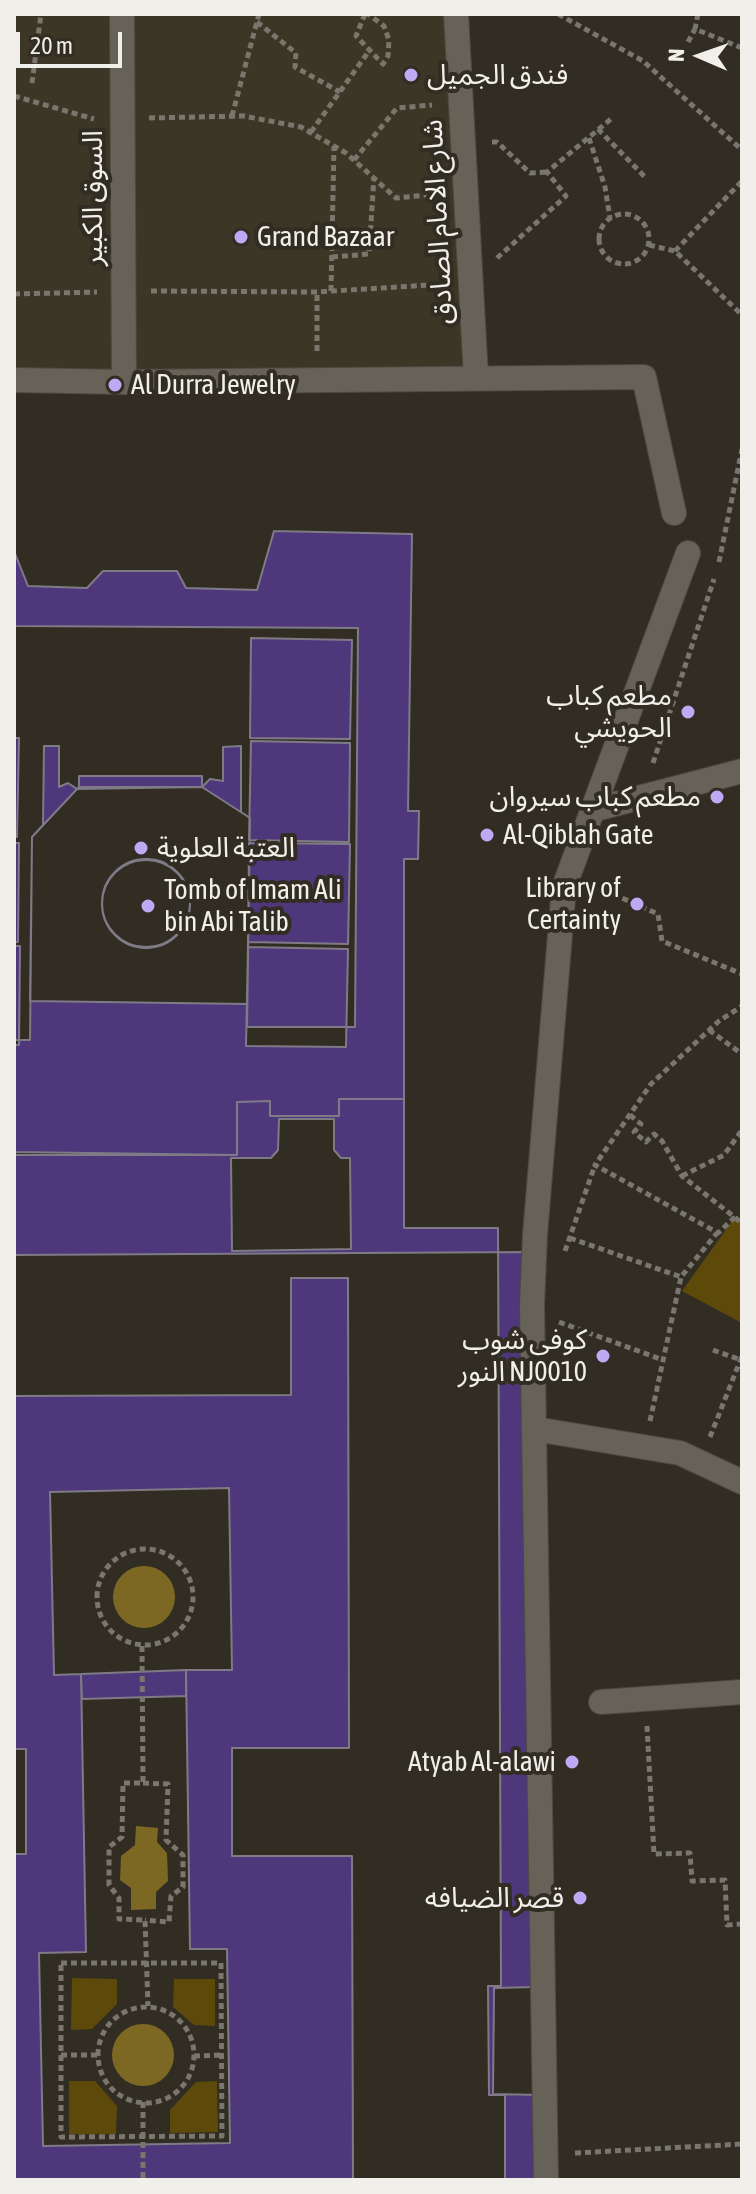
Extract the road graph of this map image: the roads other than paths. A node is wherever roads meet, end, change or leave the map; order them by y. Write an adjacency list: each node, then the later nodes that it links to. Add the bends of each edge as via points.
1 (122, 14): 5 (street, السوق الكبير)
2 (456, 14): 3 (street, شارع الامام الصادق)
3 (476, 378): 5 (street); 6 (street, via 644,377)
4 (14, 380): 5 (street)
5 (124, 382)
6 (674, 513)
7 (688, 553): 9 (street)
8 (742, 771): 9 (street)
9 (592, 810): 10 (street, via 564,887 535,1235)
10 (535, 1429): 11 (street, via 680,1453); 14 (street)
11 (742, 1482)
12 (742, 1692): 13 (street)
13 (601, 1702)
14 (546, 2180)

